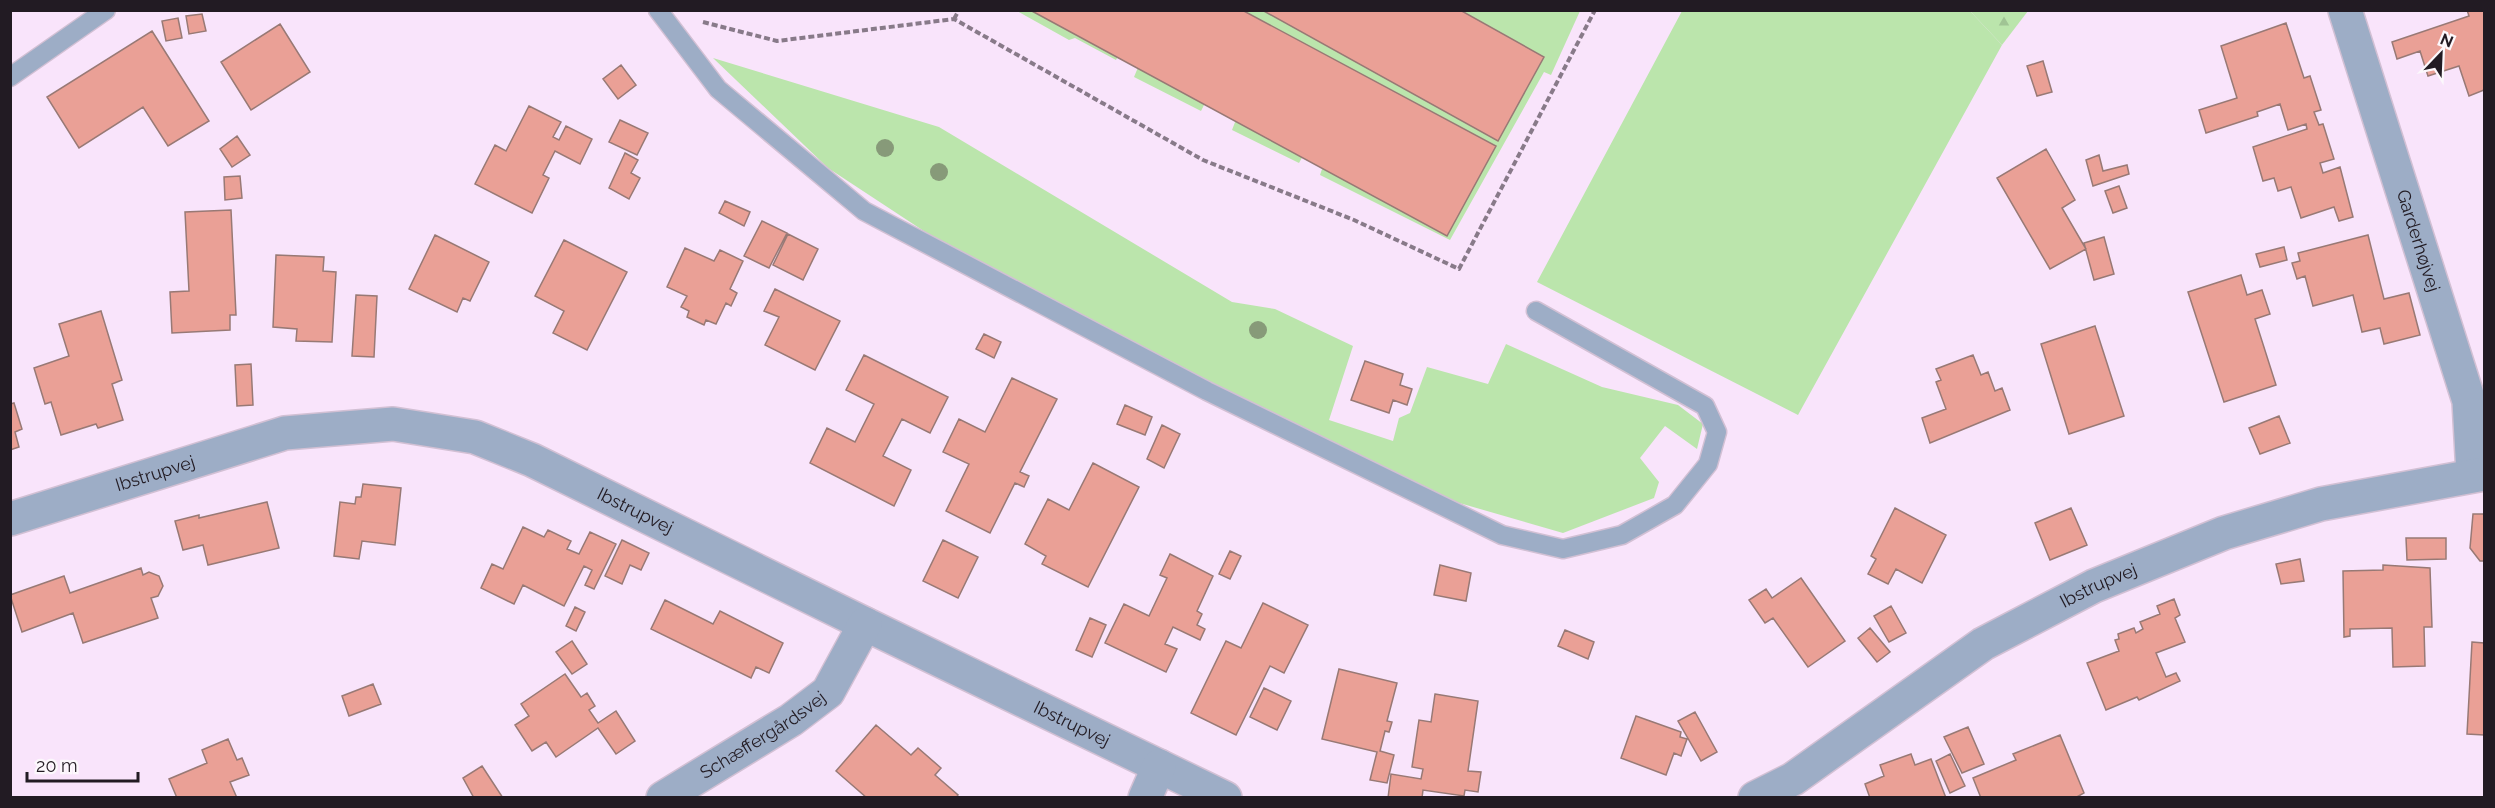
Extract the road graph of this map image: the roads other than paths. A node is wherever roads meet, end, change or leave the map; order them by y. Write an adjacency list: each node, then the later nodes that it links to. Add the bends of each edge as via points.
1 (106, 10): 4 (lane)
2 (658, 10): 5 (lane, via 718,89 864,211 1217,396 1502,535 1563,549 1622,535 1675,505 1708,464 1717,432 1705,406)
3 (2345, 10): 6 (street, Garderhøjvej, via 2469,401)
4 (10, 77)
5 (1536, 311)
6 (2479, 474): 13 (street, Ibstrupvej, via 2321,504 2224,533 2094,586 1983,644 1793,779)
7 (10, 519): 8 (street, Ibstrupvej, via 285,433 393,424 475,437 532,460)
8 (865, 624): 9 (street, Ibstrupvej); 10 (street, Schæffergårdsvej, via 828,692 791,720)
9 (1159, 766): 11 (street); 12 (street, Ibstrupvej)
10 (663, 798)
11 (1145, 798)
12 (1225, 798)
13 (1755, 798)

